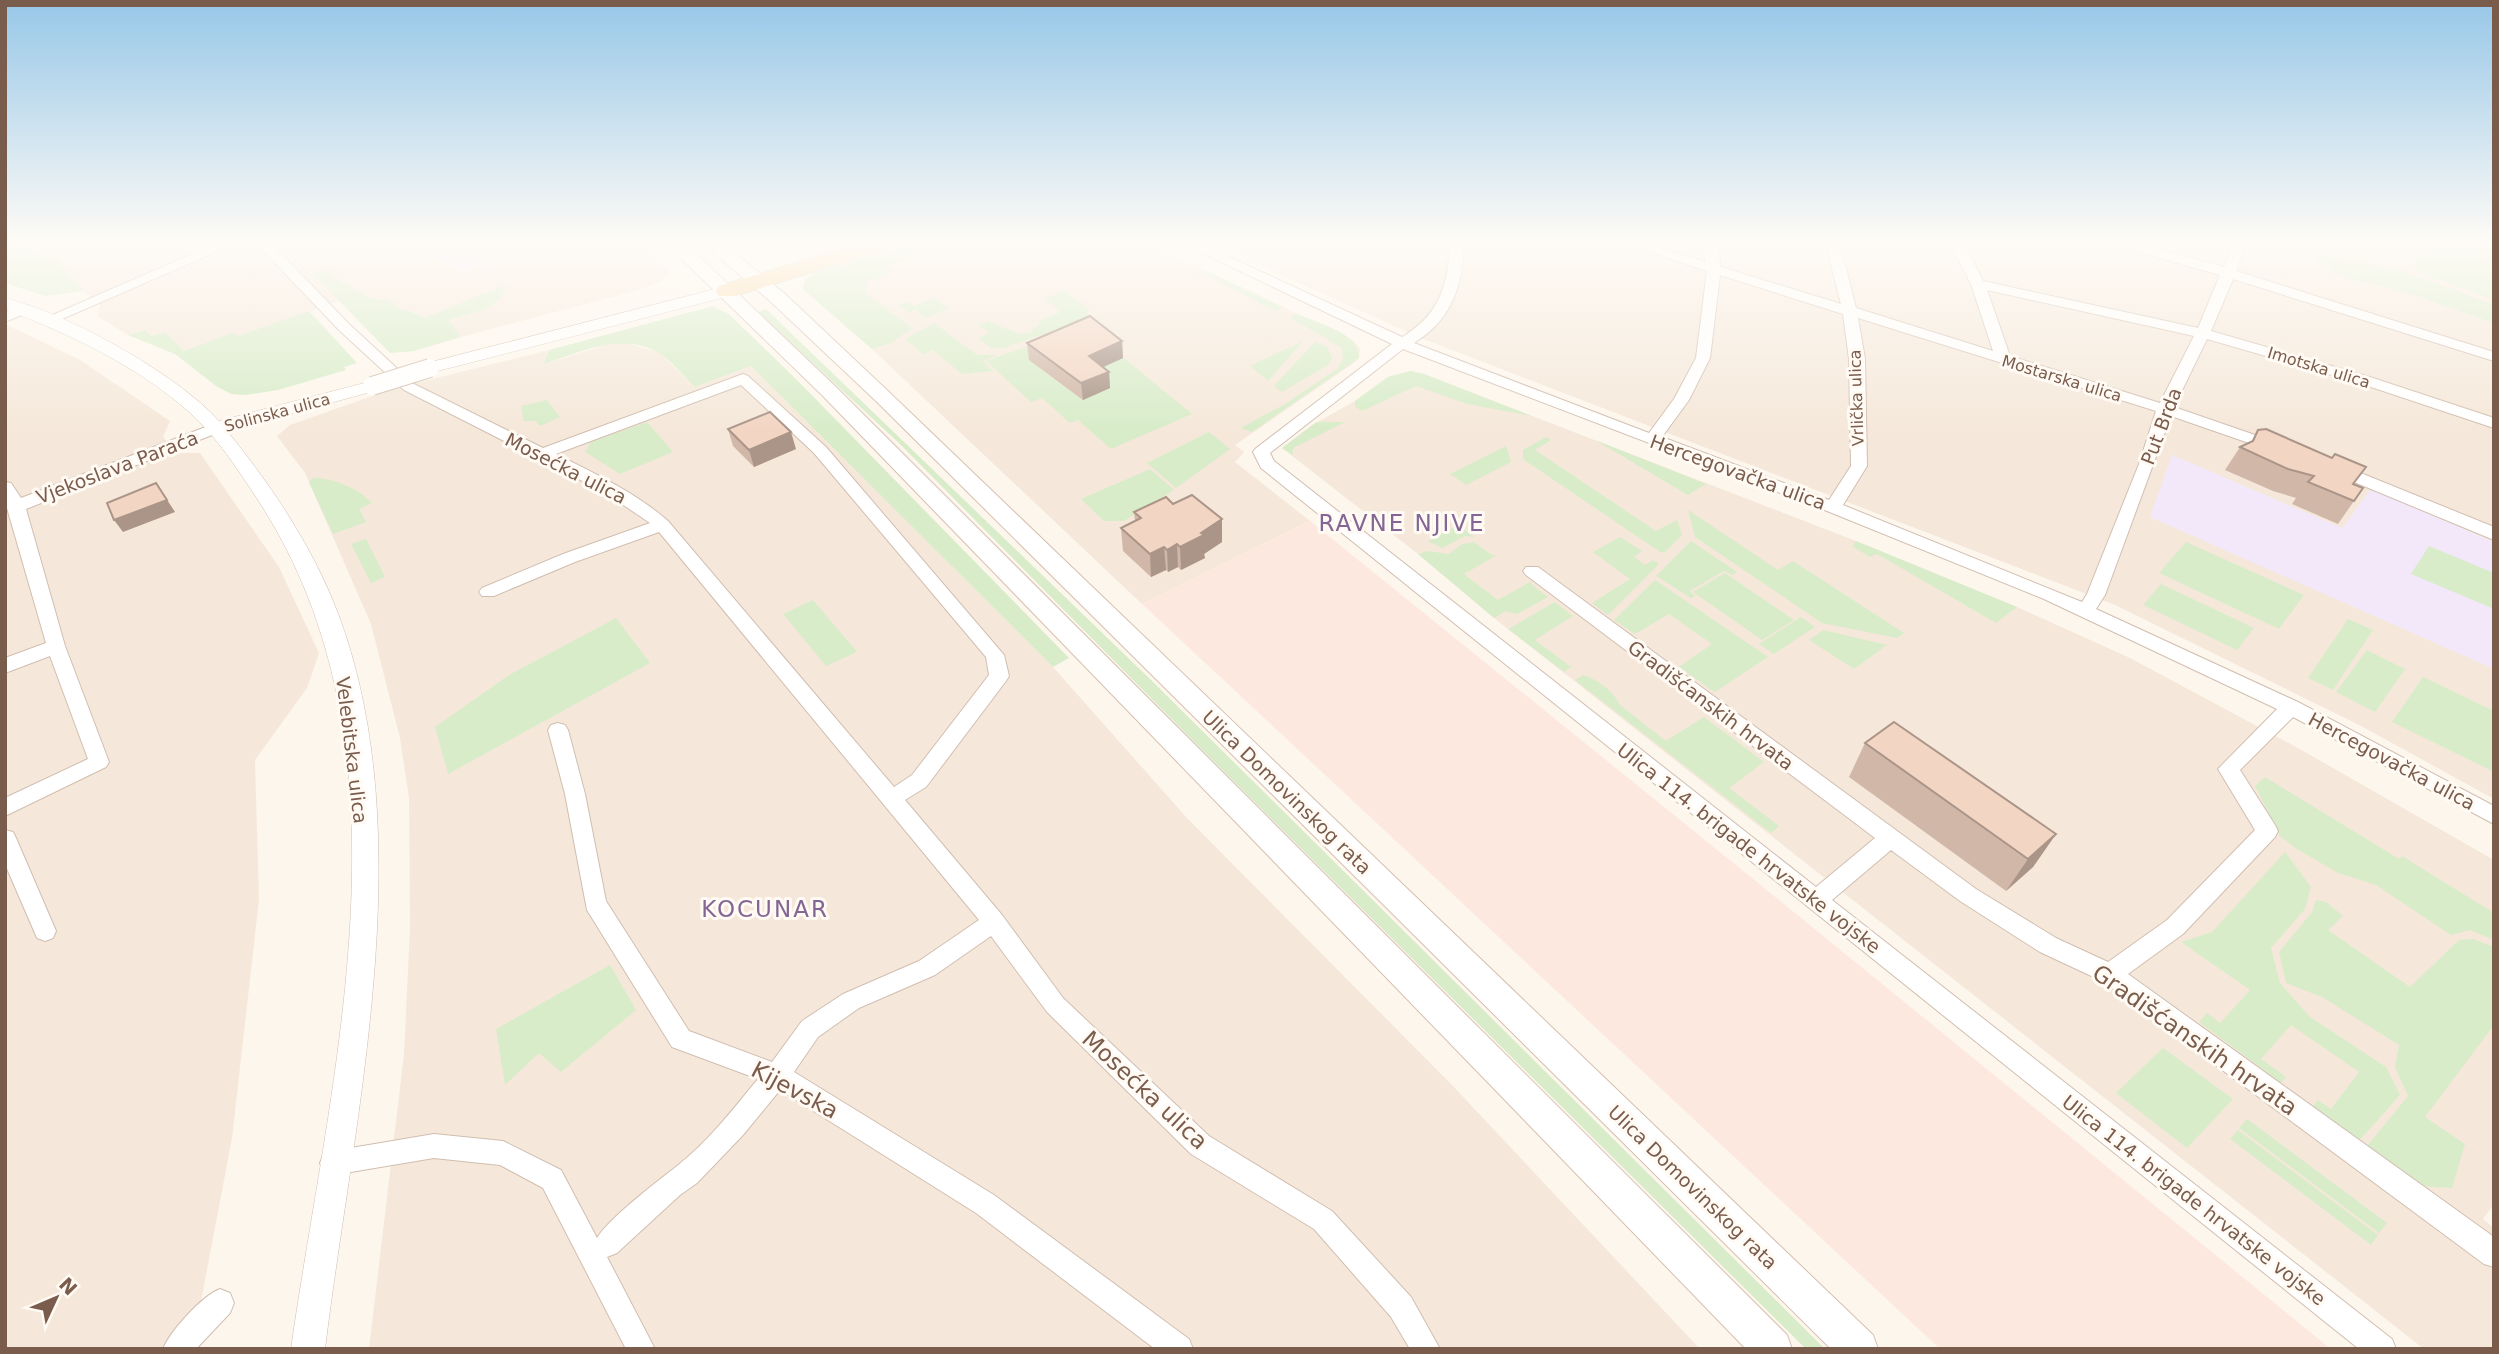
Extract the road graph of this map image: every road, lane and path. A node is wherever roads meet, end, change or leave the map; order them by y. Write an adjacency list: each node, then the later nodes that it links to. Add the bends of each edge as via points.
1 (9, 304): 16 (street, Velebitska ulica)
2 (85, 304): 19 (street)
3 (322, 304): 28 (street, Mosećka ulica, via 409,387)
4 (648, 304): 26 (street, Solinska ulica, bridge, via 425,363)
5 (741, 304): 63 (main road)
6 (783, 304): 64 (main road, Ulica Domovinskog rata)
7 (1317, 304): 21 (street, Hercegovačka ulica)
8 (1445, 304): 21 (street, via 1420,334)
9 (1710, 304): 27 (street, via 1703,358 1681,400)
10 (1823, 304): 17 (street, Mostarska ulica)
11 (1848, 304): 17 (street, Vrlička ulica)
12 (1985, 304): 23 (street)
13 (2068, 304): 20 (street, Imotska ulica)
14 (2214, 304): 20 (street, Put Brda)
15 (2328, 304): 22 (street)
16 (24, 309): 18 (street); 19 (street, Velebitska ulica)
17 (1850, 313): 23 (street, Mostarska ulica); 33 (street, Vrlička ulica, via 1857,359 1859,466)
18 (5, 318)
19 (48, 320): 26 (street, Velebitska ulica, via 171,389)
20 (2200, 334): 24 (street, Put Brda); 25 (street, Imotska ulica)
21 (1401, 344): 27 (street, Hercegovačka ulica); 49 (street, Ulica 114. brigade hrvatske vojske, via 1261,452 1262,458)
22 (2494, 356)
23 (2004, 360): 24 (street, Mostarska ulica)
24 (2165, 409): 29 (street, Mostarska ulica); 39 (street, Put Brda, via 2096,595)
25 (2494, 423)
26 (216, 428): 32 (street, Vjekoslava Paraća); 54 (street, Velebitska ulica, via 277,515 327,616 359,766 364,901 353,1030)
27 (1652, 440): 33 (street, Hercegovačka ulica)
28 (544, 453): 34 (street, Mosećka ulica, via 610,488); 44 (street, via 743,379 820,450 995,655 999,676 919,781)
29 (2299, 455)
30 (2323, 464): 36 (street)
31 (5, 487): 32 (street, Vjekoslava Paraća)
32 (17, 506): 35 (street, Vjekoslava Paraća)
33 (1833, 507): 39 (street, Hercegovačka ulica)
34 (662, 525): 38 (street); 44 (street, Mosećka ulica)
35 (13, 529): 40 (street, Vjekoslava Paraća)
36 (2494, 534)
37 (1532, 570): 48 (street, Gradišćanskih hrvata)
38 (488, 592)
39 (2085, 611): 42 (street, Hercegovačka ulica)
40 (56, 646): 41 (street); 45 (street, Vjekoslava Paraća, via 99,762)
41 (5, 666)
42 (2291, 707): 46 (street, Hercegovačka ulica); 52 (street, Hercegovačka ulica, via 2228,769 2267,831 2175,927)
43 (558, 730): 53 (street, Kijevska, via 596,903 681,1039)
44 (892, 798): 50 (street, Mosećka ulica)
45 (5, 808)
46 (2494, 816)
47 (5, 838): 51 (street)
48 (1889, 838): 49 (street); 52 (street, Gradišćanskih hrvata, via 2036,938)
49 (1815, 901): 65 (street, Ulica 114. brigade hrvatske vojske)
50 (994, 922): 53 (street, via 927,968 851,1001 810,1029); 62 (street, Mosećka ulica, via 1055,1005 1200,1145 1323,1220 1401,1307)
51 (46, 931)
52 (2110, 974): 56 (street, Gradišćanskih hrvata)
53 (777, 1075): 55 (street, via 734,1128); 61 (street, Kijevska, via 985,1204)
54 (333, 1163): 59 (street, Velebitska ulica); 60 (street, via 434,1146 503,1153 552,1179)
55 (608, 1244)
56 (2494, 1254)
57 (220, 1303): 58 (street)
58 (177, 1349)
59 (307, 1349)
60 (641, 1349)
61 (1178, 1349)
62 (1426, 1349)
63 (1773, 1349)
64 (1859, 1349)
65 (2382, 1349)

